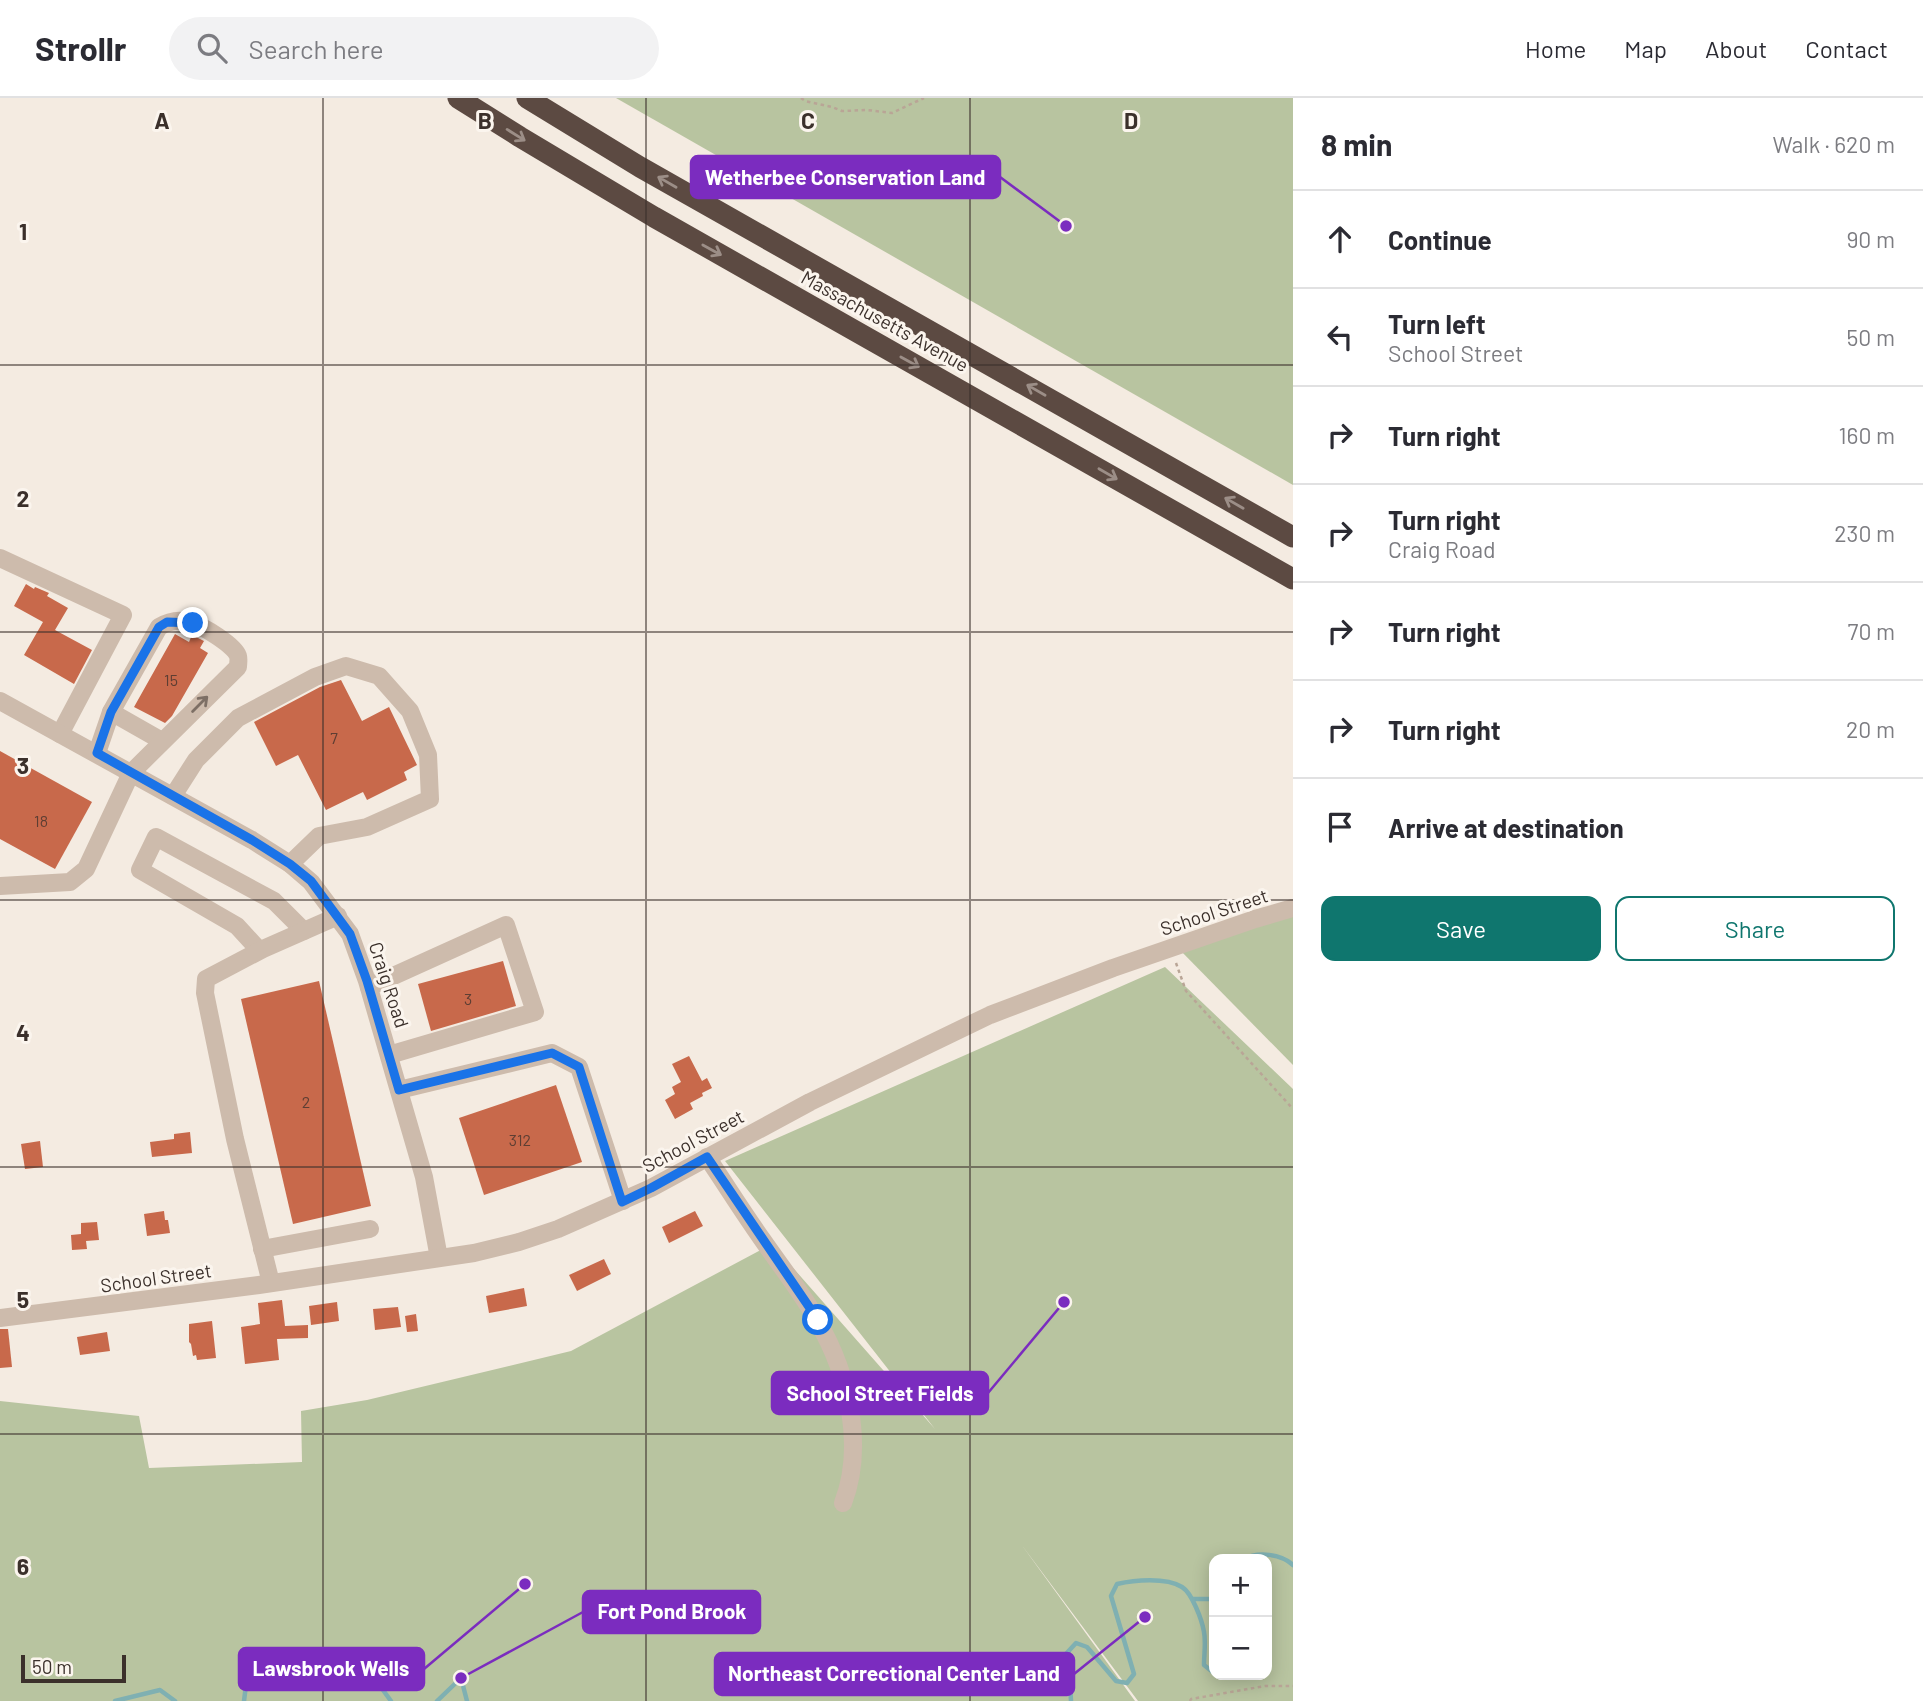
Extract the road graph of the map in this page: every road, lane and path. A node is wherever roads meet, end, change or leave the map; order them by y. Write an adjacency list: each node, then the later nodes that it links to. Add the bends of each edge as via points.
1 (458, 98): 7 (highway, Massachusetts Avenue, one-way to 7, via 654,217)
2 (527, 98): 5 (highway, Massachusetts Avenue, one-way to 2, via 664,181)
3 (801, 98): 4 (path, via 842,111 892,113)
4 (924, 98)
5 (1293, 537)
6 (0, 558): 10 (street, via 123,615)
7 (1293, 579)
8 (0, 701): 10 (street, Craig Road)
9 (111, 712): 11 (street); 11 (street, one-way to 9, via 237,667 239,657 234,649 193,623 167,622 159,627); 12 (street)
10 (60, 734): 12 (street, Craig Road)
11 (162, 741): 13 (street)
12 (97, 753): 13 (street, Craig Road)
13 (131, 773): 14 (street, Craig Road); 16 (street, via 86,869 70,882)
14 (173, 796): 15 (street, Craig Road); 15 (street, via 196,760 238,718 314,677 346,666 379,676 410,711 428,755 430,799 367,827 319,836)
15 (290, 864): 18 (street, Craig Road, via 311,881)
16 (0, 886)
17 (1293, 908): 20 (street, School Street)
18 (338, 916): 19 (street); 22 (street, Craig Road, via 350,934)
19 (303, 931): 21 (street); 21 (street, via 274,901 156,837 140,870 237,926)
20 (1170, 949): 25 (path, via 1186,991); 26 (street, School Street, via 990,1015)
21 (259, 950): 29 (street, via 206,979 205,993)
22 (369, 987): 23 (street, Craig Road); 23 (street, via 506,925 535,1012)
23 (389, 1055): 24 (street, Craig Road)
24 (399, 1090): 27 (street, via 552,1053 579,1067); 30 (street, Craig Road, via 424,1178)
25 (1293, 1109)
26 (707, 1157): 27 (street, School Street); 33 (street, via 818,1320 833,1350 851,1423 852,1458)
27 (622, 1202): 30 (street, School Street, via 519,1242)
28 (370, 1229): 29 (street)
29 (262, 1249): 31 (street)
30 (439, 1258): 31 (street, School Street)
31 (271, 1283): 32 (street, School Street)
32 (0, 1318)
33 (843, 1503)
34 (1293, 1686): 35 (path, via 1265,1686)
35 (1191, 1701)

